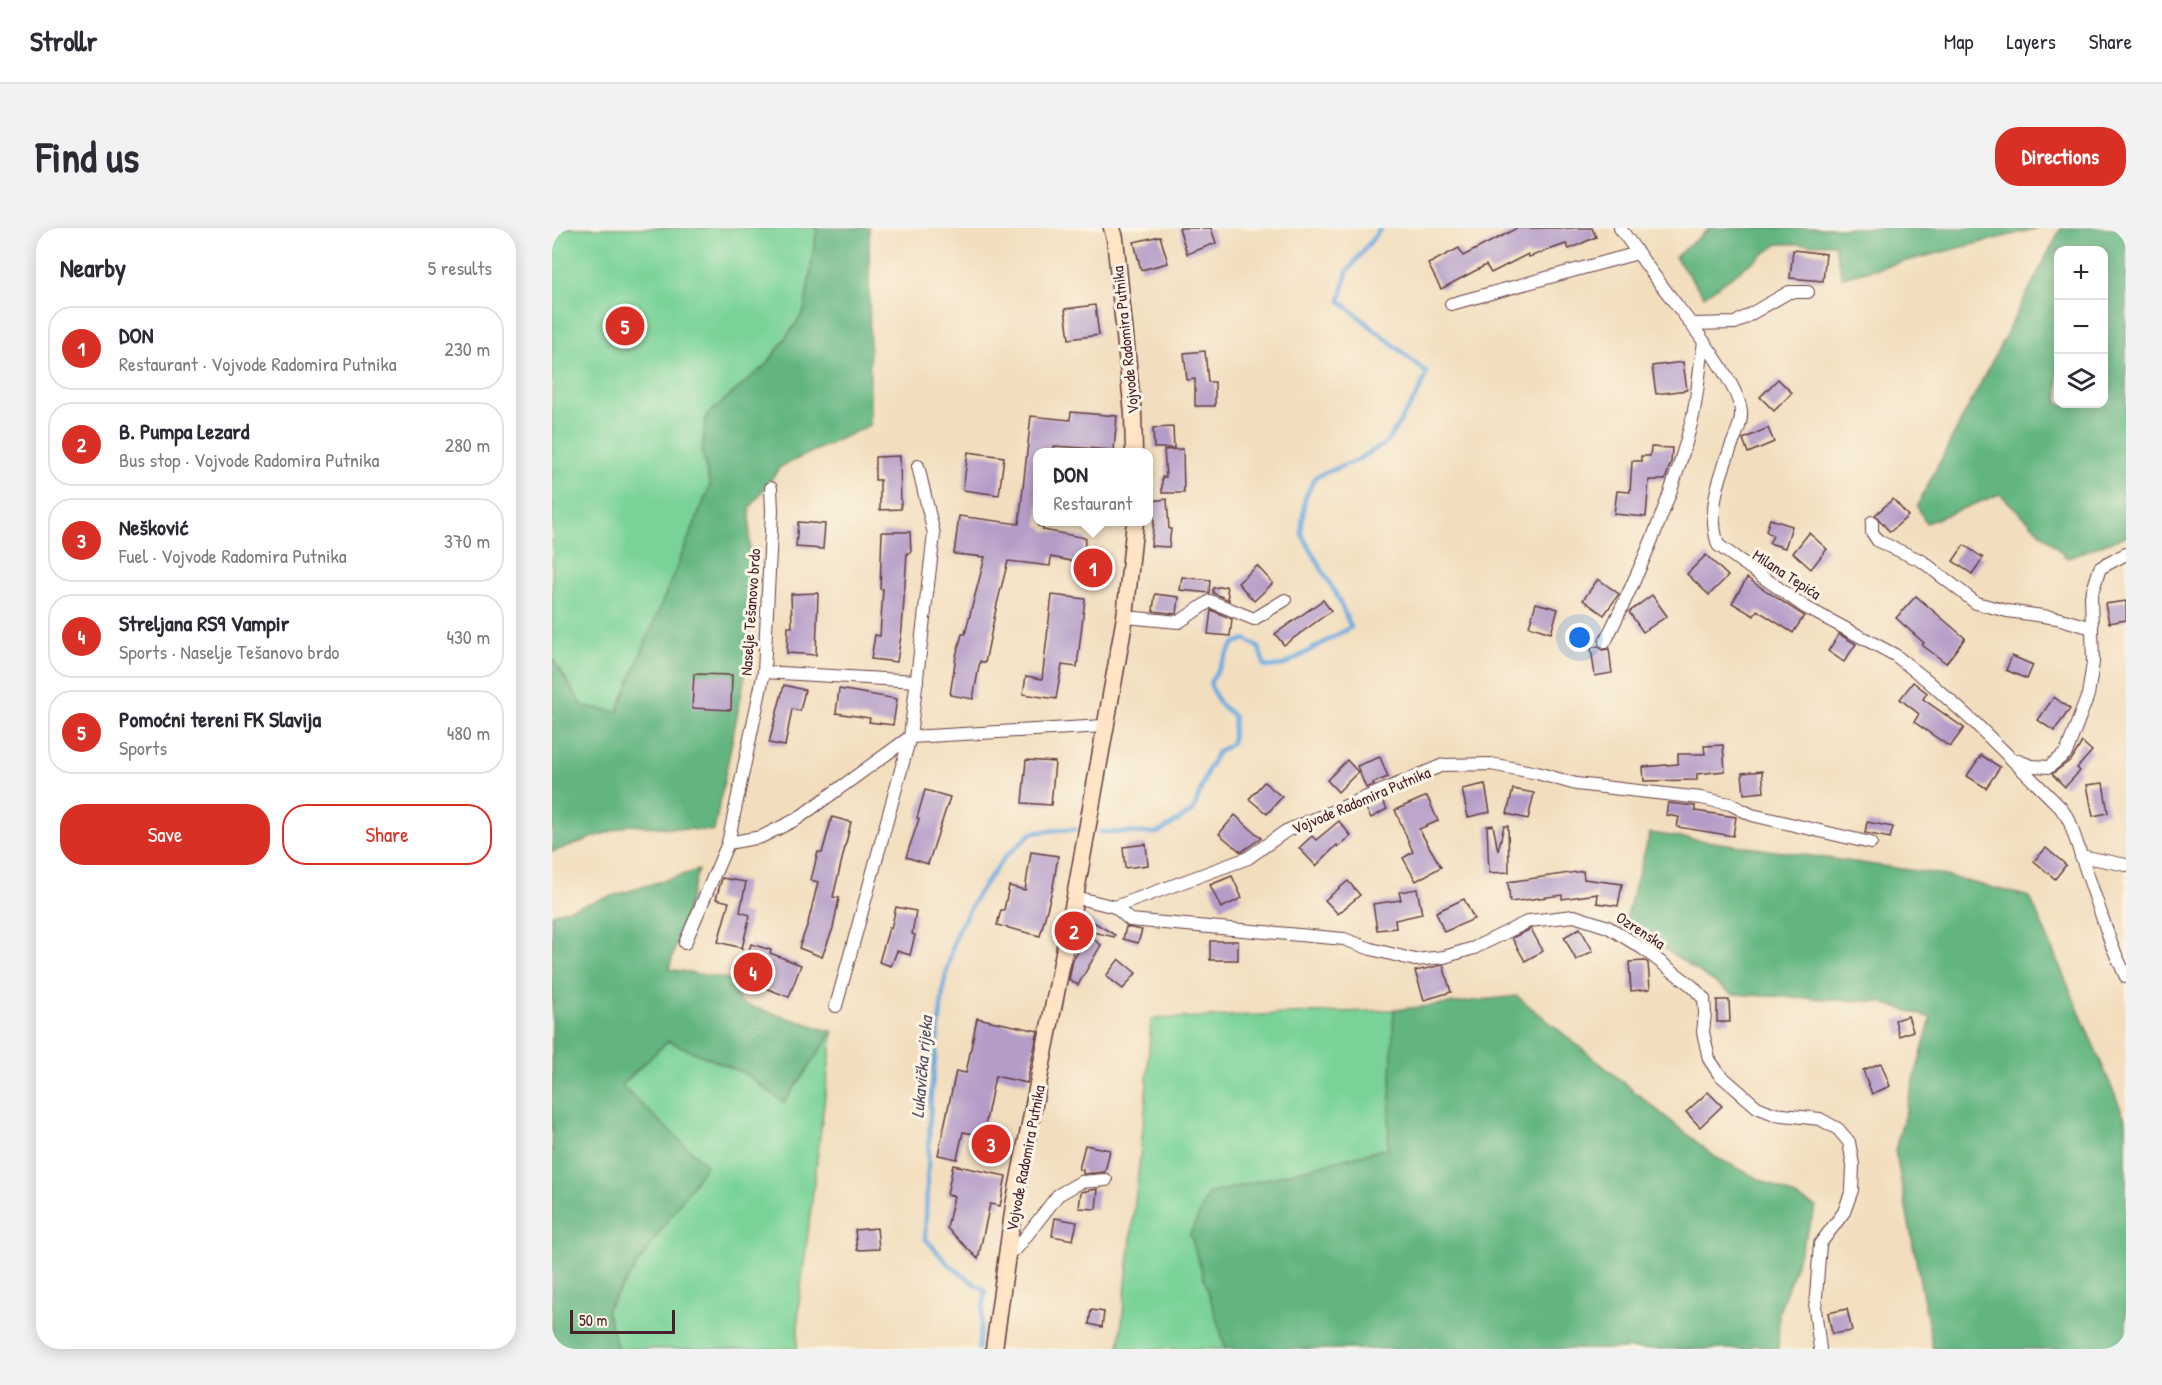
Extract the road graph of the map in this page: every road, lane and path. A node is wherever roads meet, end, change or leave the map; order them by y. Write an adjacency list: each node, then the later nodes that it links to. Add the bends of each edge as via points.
1 (1112, 228): 8 (main road, Vojvode Radomira Putnika)
2 (1620, 228): 3 (street, Milana Tepića)
3 (1638, 253): 5 (street); 6 (street, Milana Tepića)
4 (1808, 292): 6 (street, via 1789,292 1735,323)
5 (1451, 304)
6 (1692, 324): 7 (street, Milana Tepića)
7 (1704, 343): 17 (street, via 1692,418 1673,484); 22 (street, Milana Tepića, via 1737,393 1741,411 1713,508 1718,545 1804,607 1895,655)
8 (1134, 448)
9 (918, 466): 19 (street, via 934,534)
10 (771, 488): 18 (street, Naselje Tešanovo brdo)
11 (1872, 522): 16 (street, via 1872,532 1878,541 1922,561 1976,603)
12 (1135, 526): 15 (main road, Vojvode Radomira Putnika)
13 (2126, 554): 16 (street, Milana Tepića, via 2100,568 2091,596)
14 (1285, 600): 15 (street, via 1254,619 1210,601 1179,622)
15 (1125, 617): 20 (main road, Vojvode Radomira Putnika)
16 (2092, 628): 22 (street, Milana Tepića, via 2093,663 2088,696 2066,753 2049,767)
17 (1605, 642)
18 (764, 672): 19 (street); 23 (street, Naselje Tešanovo brdo)
19 (916, 681): 21 (street)
20 (1104, 726): 21 (street); 27 (main road, Vojvode Radomira Putnika)
21 (910, 737): 23 (street, via 797,819 761,837); 31 (street)
22 (2012, 759): 25 (street, Milana Tepića, via 2060,807 2069,820)
23 (729, 843): 29 (street, Naselje Tešanovo brdo)
24 (1871, 843): 28 (street, Vojvode Radomira Putnika, via 1752,815 1730,804 1701,798 1576,784 1491,764 1443,765 1286,831 1248,858)
25 (2081, 856): 26 (street); 30 (street, Milana Tepića)
26 (2126, 865)
27 (1076, 897): 28 (street); 33 (main road, Vojvode Radomira Putnika, via 1014,1205)
28 (1115, 907): 35 (street, Ozrenska, via 1130,920 1344,939 1416,960 1474,948 1529,921 1574,916 1608,927 1675,973 1704,999 1703,1032 1709,1059 1719,1074 1757,1107 1774,1114 1820,1119 1838,1129 1849,1142 1852,1190 1845,1212 1820,1244 1815,1309)
29 (685, 943)
30 (2126, 977)
31 (836, 1006)
32 (1106, 1180): 33 (street, via 1081,1182 1058,1195 1017,1248)
33 (1008, 1253): 34 (main road, Vojvode Radomira Putnika)
34 (994, 1349)
35 (1820, 1349)

